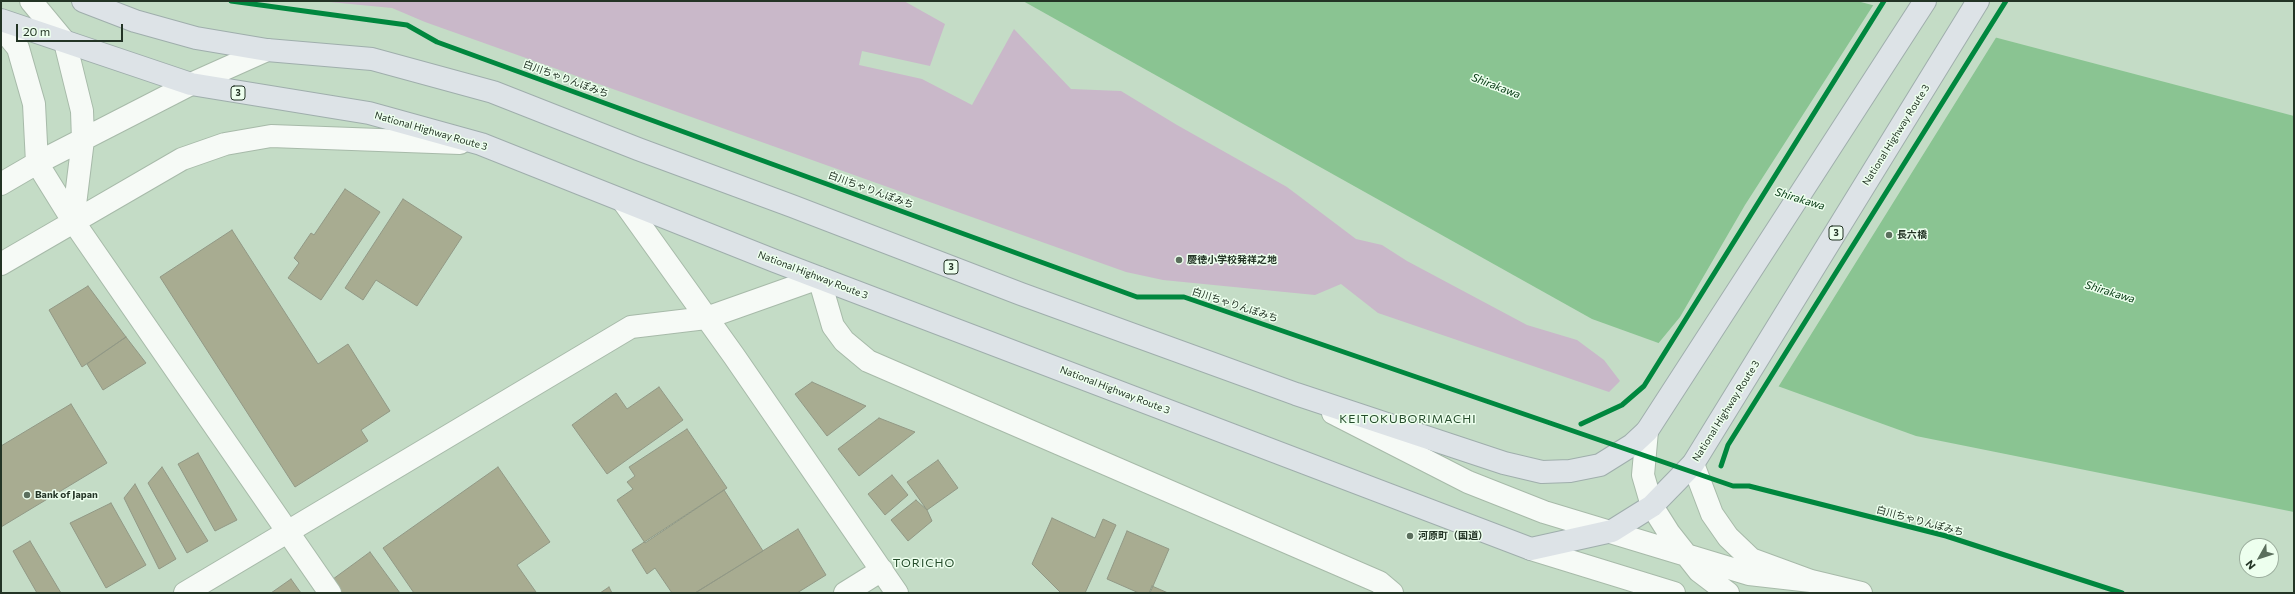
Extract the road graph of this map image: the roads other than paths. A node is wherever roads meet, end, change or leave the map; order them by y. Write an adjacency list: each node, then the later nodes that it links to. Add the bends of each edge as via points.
1 (31, 1): 7 (street)
2 (83, 1): 8 (highway, 3, via 135,21 188,36)
3 (1925, 1): 20 (highway, 3)
4 (1978, 1): 21 (highway, National Highway Route 3 / 3)
5 (1, 20): 7 (highway, National Highway Route 3 / 3)
6 (1, 27): 12 (street, via 18,48 34,104)
7 (65, 42): 9 (highway, National Highway Route 3 / 3); 10 (street, via 82,111)
8 (267, 50): 9 (street); 19 (highway, 3, via 372,59 493,92 1021,294)
9 (191, 84): 10 (street); 11 (highway, National Highway Route 3 / 3, via 369,113)
10 (83, 140): 12 (street); 15 (street)
11 (481, 144): 14 (highway, National Highway Route 3 / 3); 15 (street, via 271,136 225,144 182,158)
12 (37, 163): 13 (street); 15 (street)
13 (1, 184)
14 (623, 201): 17 (highway, National Highway Route 3 / 3); 18 (street)
15 (73, 221): 16 (street); 23 (street)
16 (1, 264)
17 (819, 278): 18 (street); 25 (highway, National Highway Route 3 / 3); 33 (street, via 833,326 844,341 868,362 1379,582)
18 (706, 318): 23 (street, via 631,327); 27 (street)
19 (1296, 394): 20 (highway, 3, via 1504,463 1542,472 1570,471 1600,465); 24 (street, via 1468,482 1544,512)
20 (1641, 442): 22 (street, via 1643,475)
21 (1693, 464): 22 (highway, National Highway Route 3 / 3); 28 (street, via 1712,514 1728,537 1751,559)
22 (1652, 506): 24 (highway, National Highway Route 3 / 3); 26 (street)
23 (288, 532): 29 (street); 30 (street)
24 (1612, 532): 25 (highway, National Highway Route 3 / 3); 26 (street)
25 (1531, 549): 34 (street)
26 (1686, 554): 28 (street, via 1749,574); 35 (street, via 1699,571)
27 (882, 570): 31 (street); 32 (street)
28 (1811, 581): 36 (street)
29 (185, 593)
30 (330, 593)
31 (845, 593)
32 (897, 593)
33 (1392, 593)
34 (1674, 593)
35 (1728, 593)
36 (1861, 593)

